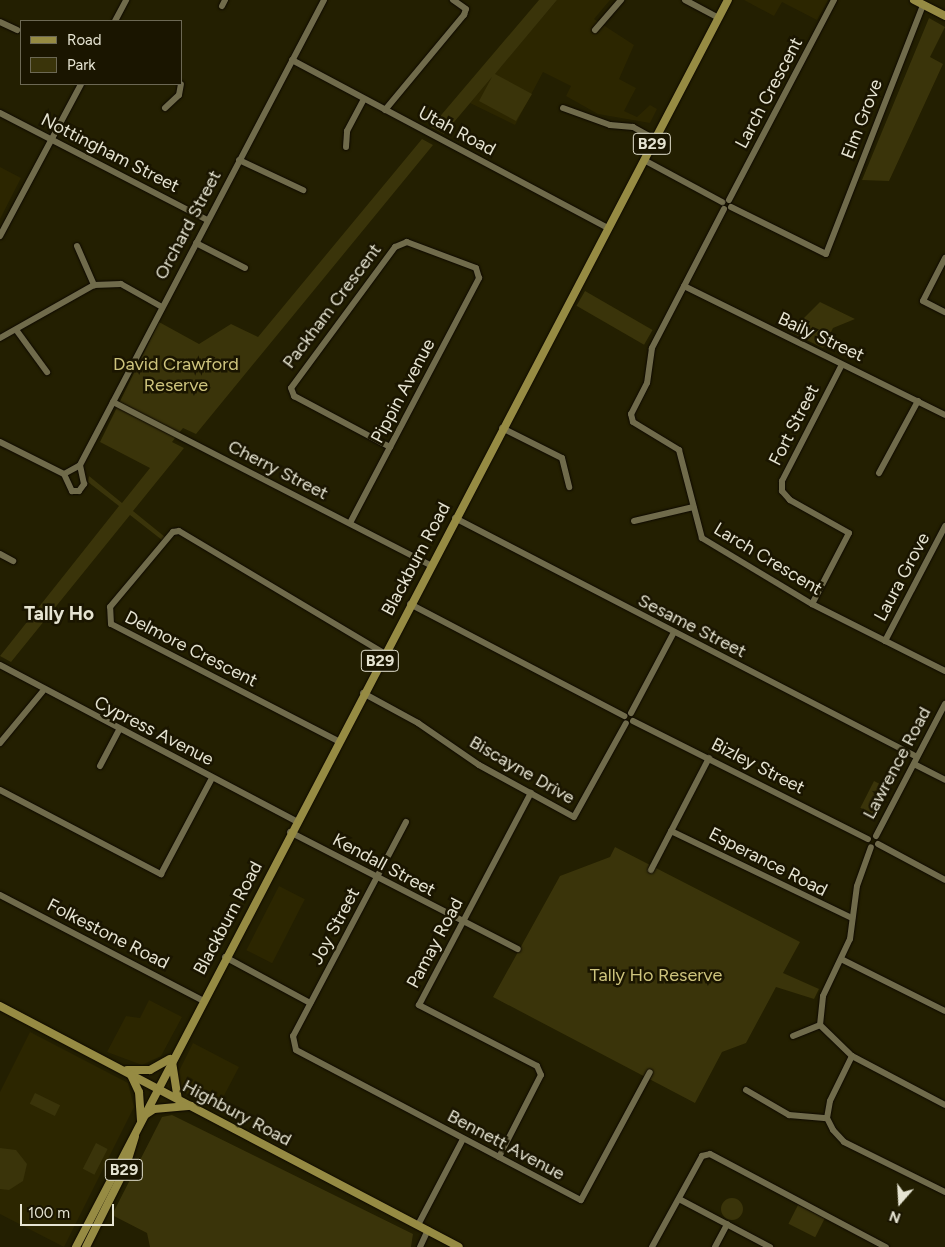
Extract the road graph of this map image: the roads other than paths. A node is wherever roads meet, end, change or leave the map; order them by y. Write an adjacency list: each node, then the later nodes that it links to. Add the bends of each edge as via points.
1 (126, 0): 12 (street)
2 (324, 0): 16 (street, Orchard Street)
3 (453, 0): 22 (street, via 466,9 464,15)
4 (622, 0): 14 (street)
5 (685, 0): 11 (street)
6 (728, 0): 11 (main road, Blackburn Road / B29)
7 (834, 0): 30 (street, Larch Crescent)
8 (914, 0): 9 (main road)
9 (923, 5): 10 (main road); 30 (street, Elm Grove, via 832,246 826,254)
10 (945, 16)
11 (719, 18): 24 (main road, Blackburn Road / B29)
12 (115, 20)
13 (0, 22): 15 (street, via 18,28)
14 (595, 30)
15 (19, 37)
16 (292, 60): 19 (street, Utah Road); 27 (street, Orchard Street)
17 (80, 85): 25 (street)
18 (181, 85): 20 (street, via 179,95)
19 (364, 99): 22 (street, Utah Road); 26 (street, via 347,131)
20 (165, 108)
21 (563, 108): 24 (street, via 610,126 633,128)
22 (385, 110): 32 (street, Utah Road)
23 (0, 113): 25 (street, Nottingham Street)
24 (655, 139): 28 (main road, Blackburn Road / B29)
25 (51, 140): 31 (street, Nottingham Street); 33 (street)
26 (346, 147)
27 (239, 160): 29 (street); 31 (street, Orchard Street)
28 (644, 160): 30 (street); 32 (main road, Blackburn Road / B29)
29 (303, 190)
30 (726, 206): 40 (street, Larch Crescent)
31 (207, 220): 34 (street, Orchard Street)
32 (608, 228): 50 (main road, Blackburn Road / B29)
33 (0, 236)
34 (196, 243): 37 (street); 41 (street, Orchard Street)
35 (77, 246): 39 (street)
36 (945, 258): 42 (street, via 923,301)
37 (245, 268)
38 (480, 272): 52 (street, Pippin Avenue); 52 (street, Packham Crescent, via 414,243 395,247 291,388 294,396)
39 (94, 285): 41 (street, via 121,284); 43 (street)
40 (684, 286): 45 (street, Baily Street); 57 (street, Larch Crescent, via 652,348 647,383 631,414 633,422 679,450)
41 (162, 307): 48 (street, Orchard Street)
42 (945, 312)
43 (17, 331): 44 (street); 46 (street)
44 (0, 338)
45 (841, 366): 47 (street, Baily Street); 66 (street, Fort Street, via 782,481 782,491 790,500 848,533)
46 (47, 372)
47 (918, 401): 49 (street, Baily Street); 54 (street)
48 (113, 402): 53 (street, Orchard Street); 60 (street, Cherry Street)
49 (945, 415)
50 (502, 428): 56 (street, via 562,458); 58 (main road, Blackburn Road / B29)
51 (0, 442): 55 (street)
52 (390, 447): 60 (street, Pippin Avenue)
53 (80, 465): 55 (street); 55 (street, via 84,484 80,491 72,491)
54 (879, 473)
55 (64, 474)
56 (568, 487)
57 (692, 507): 59 (street); 66 (street, Larch Crescent, via 702,538)
58 (455, 518): 64 (main road, Blackburn Road / B29); 67 (street, Sesame Street)
59 (634, 521)
60 (350, 523): 64 (street, Cherry Street)
61 (945, 526): 68 (street, Laura Grove)
62 (0, 554): 63 (street)
63 (13, 561)
64 (430, 565): 65 (main road, Blackburn Road / B29)
65 (410, 604): 69 (main road, Blackburn Road / B29); 76 (street)
66 (812, 604): 68 (street, Larch Crescent)
67 (672, 634): 75 (street); 81 (street, Sesame Street)
68 (885, 641): 71 (street, Larch Crescent)
69 (384, 653): 73 (main road, Blackburn Road / B29); 79 (street, Delmore Crescent, via 179,531 110,607 111,624)
70 (0, 665): 72 (street, Cypress Avenue)
71 (945, 671)
72 (44, 691): 78 (street, Cypress Avenue); 80 (street)
73 (363, 694): 79 (main road, Blackburn Road / B29); 88 (street, Biscayne Drive)
74 (945, 704): 81 (street, Lawrence Road)
75 (631, 712): 76 (street); 77 (street)
76 (625, 719): 77 (street); 88 (street, Biscayne Drive, via 574,817)
77 (634, 721): 82 (street, Bizley Street)
78 (119, 730): 84 (street); 85 (street, Cypress Avenue)
79 (338, 741): 89 (main road, Blackburn Road / B29)
80 (0, 743)
81 (917, 757): 83 (street, Lawrence Road)
82 (709, 758): 91 (street); 94 (street, Bizley Street)
83 (914, 764): 86 (street); 93 (street, Lawrence Road)
84 (100, 766)
85 (212, 778): 87 (street, via 161,874); 89 (street, Cypress Avenue)
86 (945, 780)
87 (0, 790)
88 (531, 793): 102 (street, Pamay Road)
89 (296, 821): 92 (main road, Blackburn Road / B29)
90 (406, 822): 98 (street, Joy Street)
91 (670, 831): 97 (street); 101 (street, Esperance Road)
92 (290, 832): 98 (street, Kendall Street); 104 (main road, Blackburn Road / B29)
93 (876, 836): 94 (street); 95 (street)
94 (868, 839): 96 (street)
95 (878, 844): 96 (street); 99 (street)
96 (871, 847): 101 (street, Lawrence Road, via 857,886)
97 (650, 870)
98 (377, 878): 102 (street, Kendall Street); 107 (street, Joy Street)
99 (945, 880)
100 (0, 895): 106 (street, Folkestone Road)
101 (852, 918): 105 (street, Lawrence Road)
102 (463, 921): 103 (street, Kendall Street); 127 (street, Pamay Road, via 419,1005 537,1066 541,1075)
103 (518, 949)
104 (224, 957): 106 (main road, Blackburn Road / B29); 107 (street)
105 (841, 959): 109 (street); 110 (street, Lawrence Road, via 823,996)
106 (202, 1000): 113 (main road, Blackburn Road / B29)
107 (310, 1004): 112 (street, Joy Street)
108 (1, 1009): 115 (main road, Highbury Road)
109 (945, 1011)
110 (820, 1025): 111 (street); 114 (street)
111 (793, 1036)
112 (292, 1044): 126 (street, Bennett Avenue)
113 (173, 1055): 115 (main road, via 150,1070); 118 (main road, Blackburn Road / B29); 120 (main road, via 171,1074)
114 (852, 1056): 121 (street); 123 (street, via 830,1101)
115 (123, 1069): 117 (main road, Highbury Road)
116 (650, 1072): 127 (street, Bennett Avenue, via 581,1200)
117 (131, 1075): 118 (main road, Highbury Road); 124 (main road, via 139,1092)
118 (157, 1088): 120 (main road, Highbury Road); 124 (main road, Blackburn Road / B29)
119 (746, 1090): 123 (street, via 788,1114)
120 (178, 1098): 122 (main road, Highbury Road)
121 (945, 1105)
122 (191, 1106): 124 (main road, via 154,1109); 131 (main road, Highbury Road)
123 (827, 1118): 128 (street, via 844,1142)
124 (142, 1119): 125 (main road, Blackburn Road / B29)
125 (136, 1134): 133 (main road, Blackburn Road / B29); 134 (main road, Blackburn Road / B29, via 125,1168)
126 (463, 1139): 127 (street, Bennett Avenue); 131 (street)
127 (499, 1157)
128 (945, 1192)
129 (679, 1199): 130 (street); 137 (street); 140 (street, via 702,1156 710,1154)
130 (727, 1224): 138 (street); 139 (street)
131 (418, 1225): 132 (main road, Highbury Road)
132 (428, 1230): 135 (street); 136 (main road, Highbury Road)
133 (76, 1247)
134 (86, 1247)
135 (420, 1247)
136 (459, 1247)
137 (652, 1247)
138 (715, 1247)
139 (770, 1247)
140 (886, 1247)

